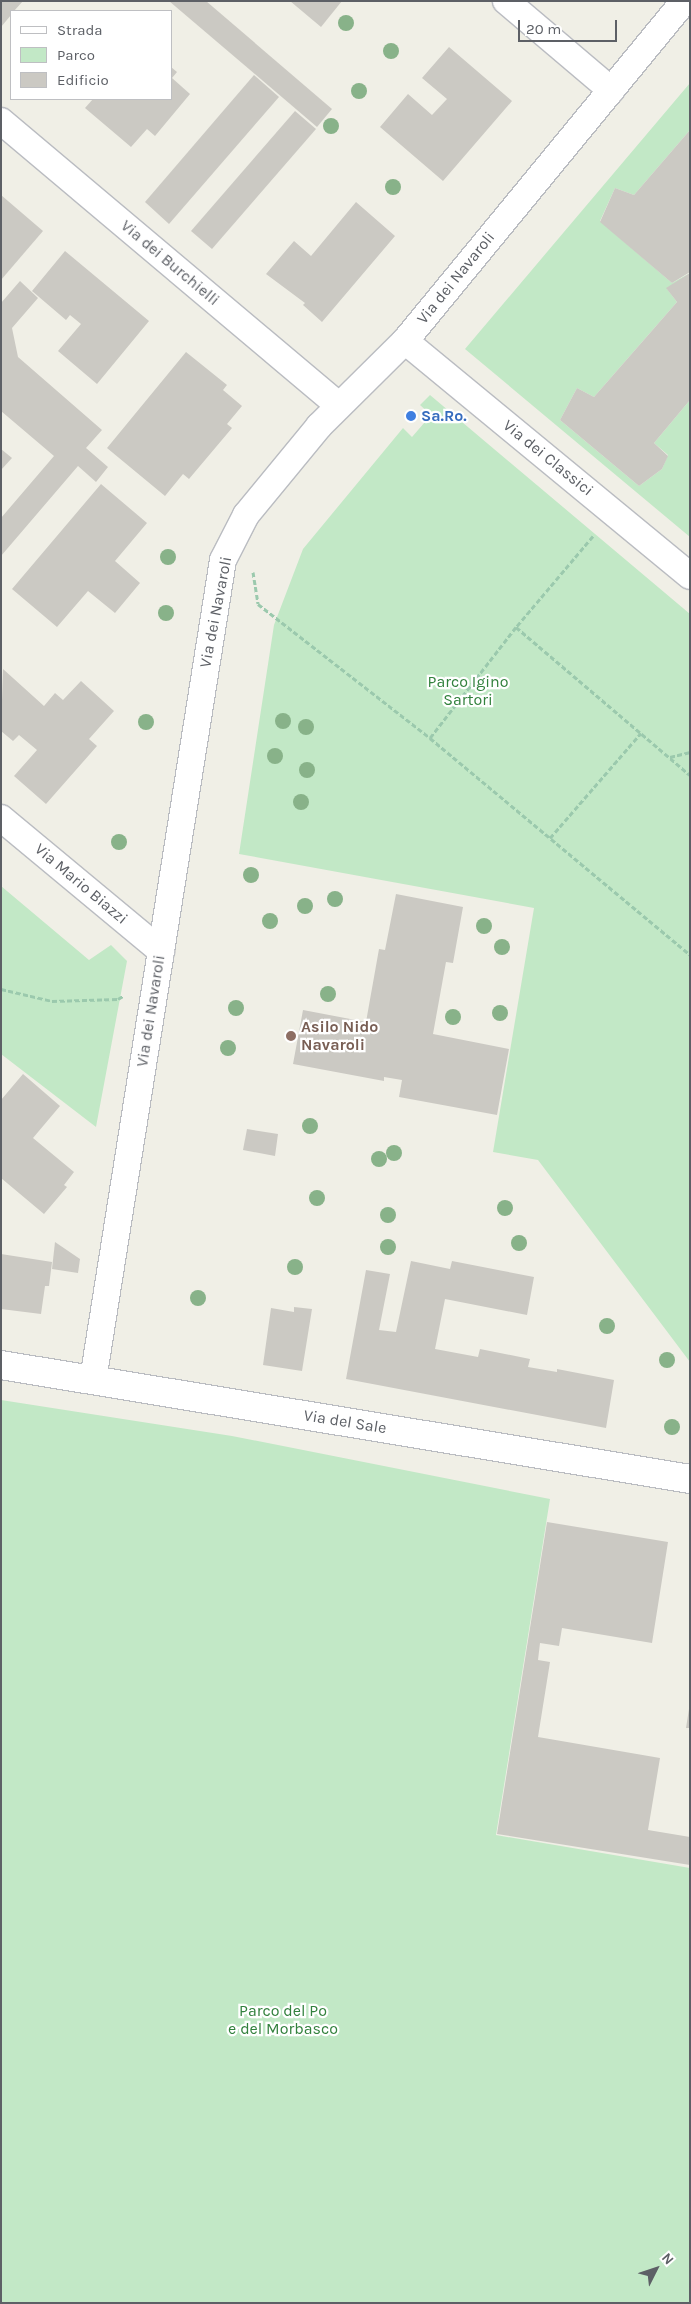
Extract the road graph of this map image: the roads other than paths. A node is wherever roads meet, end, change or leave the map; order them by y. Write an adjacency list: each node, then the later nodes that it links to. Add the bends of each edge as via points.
1 (506, 1): 3 (street)
2 (684, 1): 3 (street, Via dei Navaroli)
3 (610, 90): 5 (street, Via dei Navaroli)
4 (1, 121): 6 (street, Via dei Burchielli)
5 (405, 340): 6 (street, Via dei Navaroli); 7 (street, Via dei Classici)
6 (338, 405): 9 (street, Via dei Navaroli, via 246,515 223,560)
7 (690, 576)
8 (1, 818): 9 (street, Via Mario Biazzi)
9 (159, 963): 11 (street, Via dei Navaroli)
10 (1, 1365): 11 (street, Via del Sale)
11 (93, 1380): 12 (street, Via del Sale)
12 (690, 1478)

